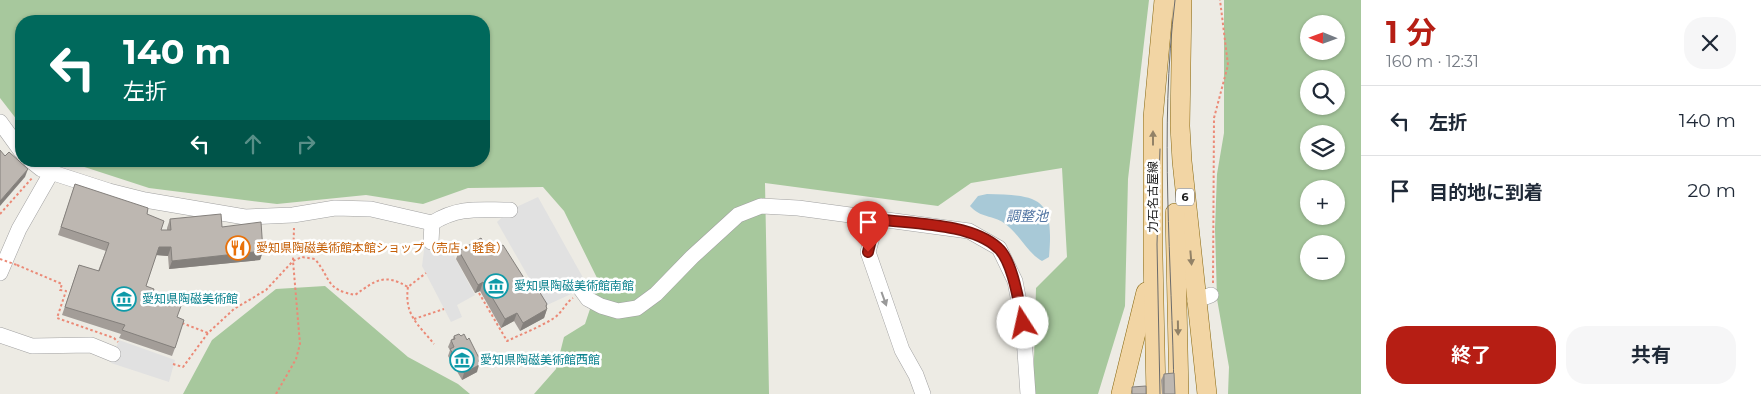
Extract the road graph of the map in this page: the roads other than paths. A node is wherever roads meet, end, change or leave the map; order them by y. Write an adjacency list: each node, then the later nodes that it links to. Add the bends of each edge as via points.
1 (1164, 0): 11 (main road, 力石名古屋線, one-way to 1, via 1153,118)
2 (1182, 0): 20 (main road, 力石名古屋線 / 6, one-way to 20, via 1173,109); 21 (main road, 6, one-way to 21, via 1180,126 1203,298)
3 (0, 122): 4 (lane)
4 (15, 142)
5 (38, 167): 6 (lane)
6 (51, 173): 9 (lane, via 145,200 245,217 293,215 335,208 371,209); 12 (lane, via 19,229)
7 (510, 210): 9 (lane, via 459,210)
8 (876, 219): 13 (lane, via 761,206 738,215 656,294 637,308 618,311 601,306); 16 (lane, one-way to 16, via 868,252 902,350); 17 (lane, via 969,231 999,248 1015,281 1023,323)
9 (432, 223): 10 (lane)
10 (431, 242)
11 (1153, 257): 18 (main road); 19 (main road, 力石名古屋線)
12 (0, 273)
13 (579, 291)
14 (0, 335): 15 (lane, via 32,346)
15 (116, 348)
16 (923, 394)
17 (1028, 394)
18 (1121, 394)
19 (1156, 394)
20 (1179, 394)
21 (1207, 394)

